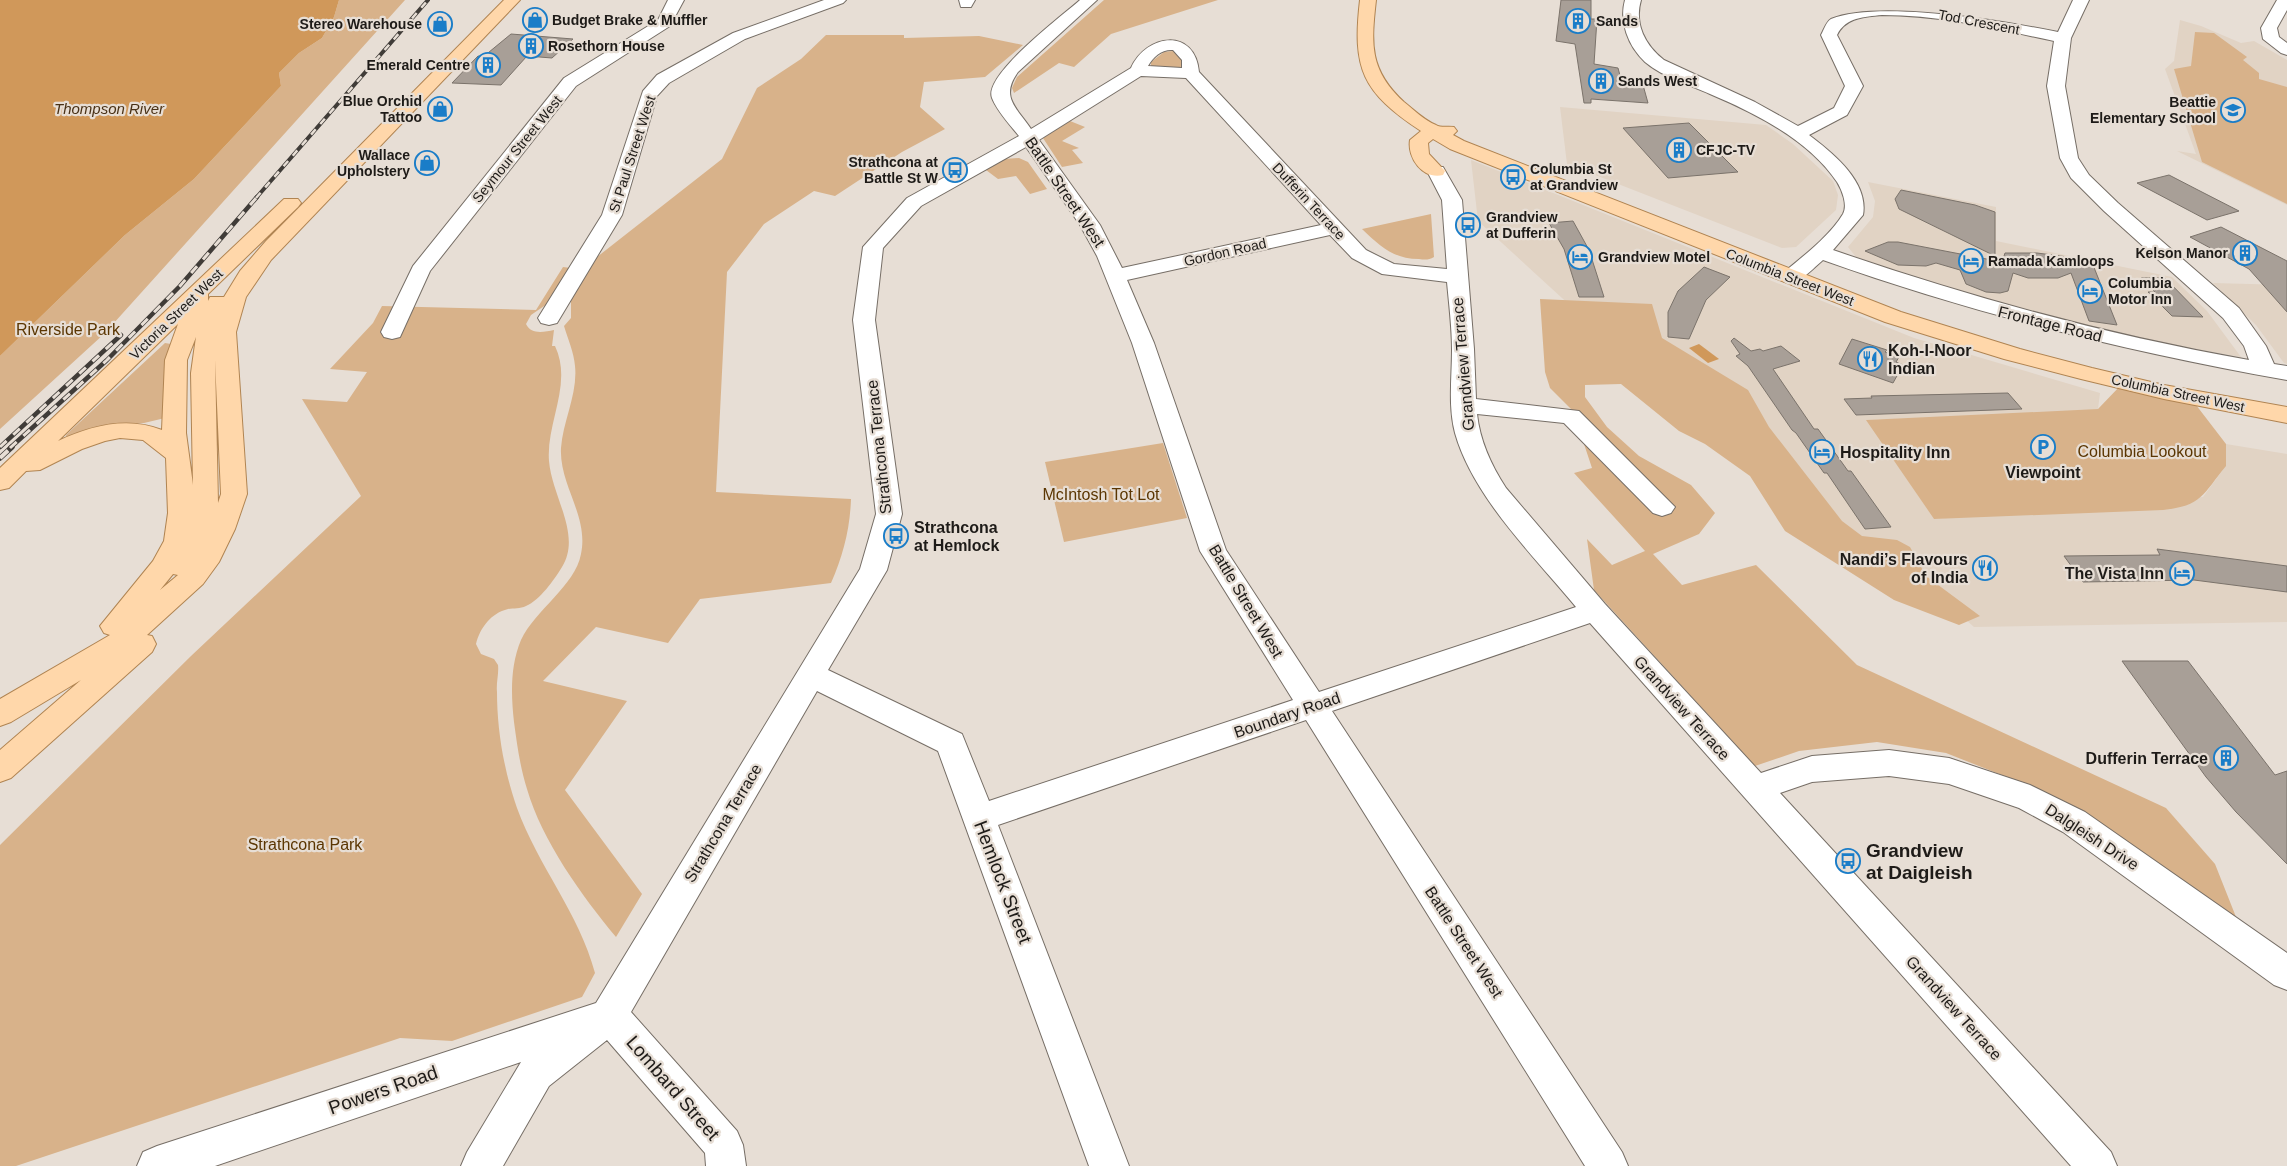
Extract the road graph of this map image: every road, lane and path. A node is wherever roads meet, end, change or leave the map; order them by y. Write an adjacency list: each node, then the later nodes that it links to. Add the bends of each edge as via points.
1 (512, 0): 21 (main road, Victoria Street West, via 417,100)
2 (676, 0): 29 (street, Seymour Street West, via 664,23 570,82 420,270)
3 (838, 0): 11 (street, St Paul Street West)
4 (1089, 0): 19 (street, Battle Street West, via 1012,68 1001,83 1000,97)
5 (1368, 0): 17 (main road, Columbia Street West, via 1365,30 1367,64 1386,93 1404,111)
6 (1382, 0): 13 (main road)
7 (1632, 0): 18 (street, via 1630,21 1636,38 1650,58 1744,103)
8 (2081, 0): 12 (street)
9 (2285, 0): 14 (street, via 2269,28 2271,39)
10 (788, 1): 11 (street)
11 (739, 36): 28 (street, St Paul Street West, via 663,78 649,95 612,215)
12 (2064, 38): 18 (street, Tod Crescent, via 1934,13 1891,10 1859,13 1835,23 1829,36 1854,86 1841,111); 30 (street, via 2056,86 2069,158 2111,207 2231,313 2255,346)
13 (1381, 44)
14 (2287, 50)
15 (1138, 70): 16 (street); 16 (street, Strathcona Terrace, via 1152,50 1177,45 1185,48 1192,60); 19 (street, Strathcona Terrace)
16 (1191, 73): 23 (street, Dufferin Terrace)
17 (1436, 124): 20 (main road, Columbia Street West); 22 (main road, via 1419,140 1417,151 1421,159); 24 (main road, Columbia Street West, via 1465,130 1518,155)
18 (1797, 134): 24 (street, via 1826,157 1852,190 1855,208 1853,215)
19 (1028, 138): 25 (street, Battle Street West, via 1090,225); 41 (street, Strathcona Terrace, via 914,202 873,247 864,320 889,514 873,570)
20 (1468, 150): 22 (main road, via 1451,149 1436,155 1432,163); 24 (main road, Columbia Street West)
21 (350, 161): 27 (main road, Victoria Street West, via 292,201); 38 (main road, Victoria Street West, via 257,265 241,285 229,310 224,332 234,494 209,555); 40 (main road, via 241,266 212,313 205,342 205,504 197,537 180,568 151,601)
22 (1436, 171): 26 (street, Grandview Terrace, via 1452,200)
23 (1334, 228): 25 (street, Gordon Road); 26 (street, Dufferin Terrace, via 1359,254 1389,270)
24 (1804, 265): 30 (street, Frontage Road, via 1920,287 2044,324); 32 (main road, Columbia Street West, via 1904,303 2012,337 2160,373); 34 (main road, Columbia Street West, via 1893,317 2012,354 2164,392)
25 (1116, 276): 43 (street, Battle Street West, via 1143,343 1213,551)
26 (1456, 276): 33 (street, Grandview Terrace)
27 (201, 290): 35 (main road, via 176,360); 36 (main road, Victoria Street West)
28 (549, 318)
29 (392, 332)
30 (2265, 370): 31 (street, Frontage Road)
31 (2287, 373)
32 (2287, 396)
33 (1464, 405): 37 (street, via 1571,416); 39 (street, Grandview Terrace, via 1467,432 1483,472 1535,541)
34 (2287, 414)
35 (176, 453): 36 (main road, via 151,434 107,433 54,452); 40 (main road, via 182,513 177,541 139,600)
36 (3, 480)
37 (1662, 507)
38 (193, 576): 42 (main road, Victoria Street West, via 120,643); 45 (main road, Victoria Street West, via 141,645)
39 (1595, 611): 43 (street, Boundary Road); 46 (street, Grandview Terrace)
40 (85, 655): 42 (main road)
41 (811, 675): 47 (street, Hemlock Street, via 951,743); 49 (street, Strathcona Terrace)
42 (53, 683): 44 (main road, Victoria Street West)
43 (1312, 706): 47 (street, Boundary Road); 54 (street, Battle Street West)
44 (0, 714)
45 (0, 769)
46 (1755, 788): 48 (street, Dalgleish Drive, via 1812,769 1888,762 1949,771 2030,798 2074,822); 55 (street, Grandview Terrace)
47 (979, 818): 53 (street, Hemlock Street)
48 (2287, 973)
49 (609, 1015): 50 (street, Powers Road); 51 (street, via 536,1073); 52 (street, Lombard Street, via 723,1145)
50 (157, 1166)
51 (481, 1166)
52 (726, 1166)
53 (1109, 1166)
54 (1608, 1166)
55 (2097, 1166)

